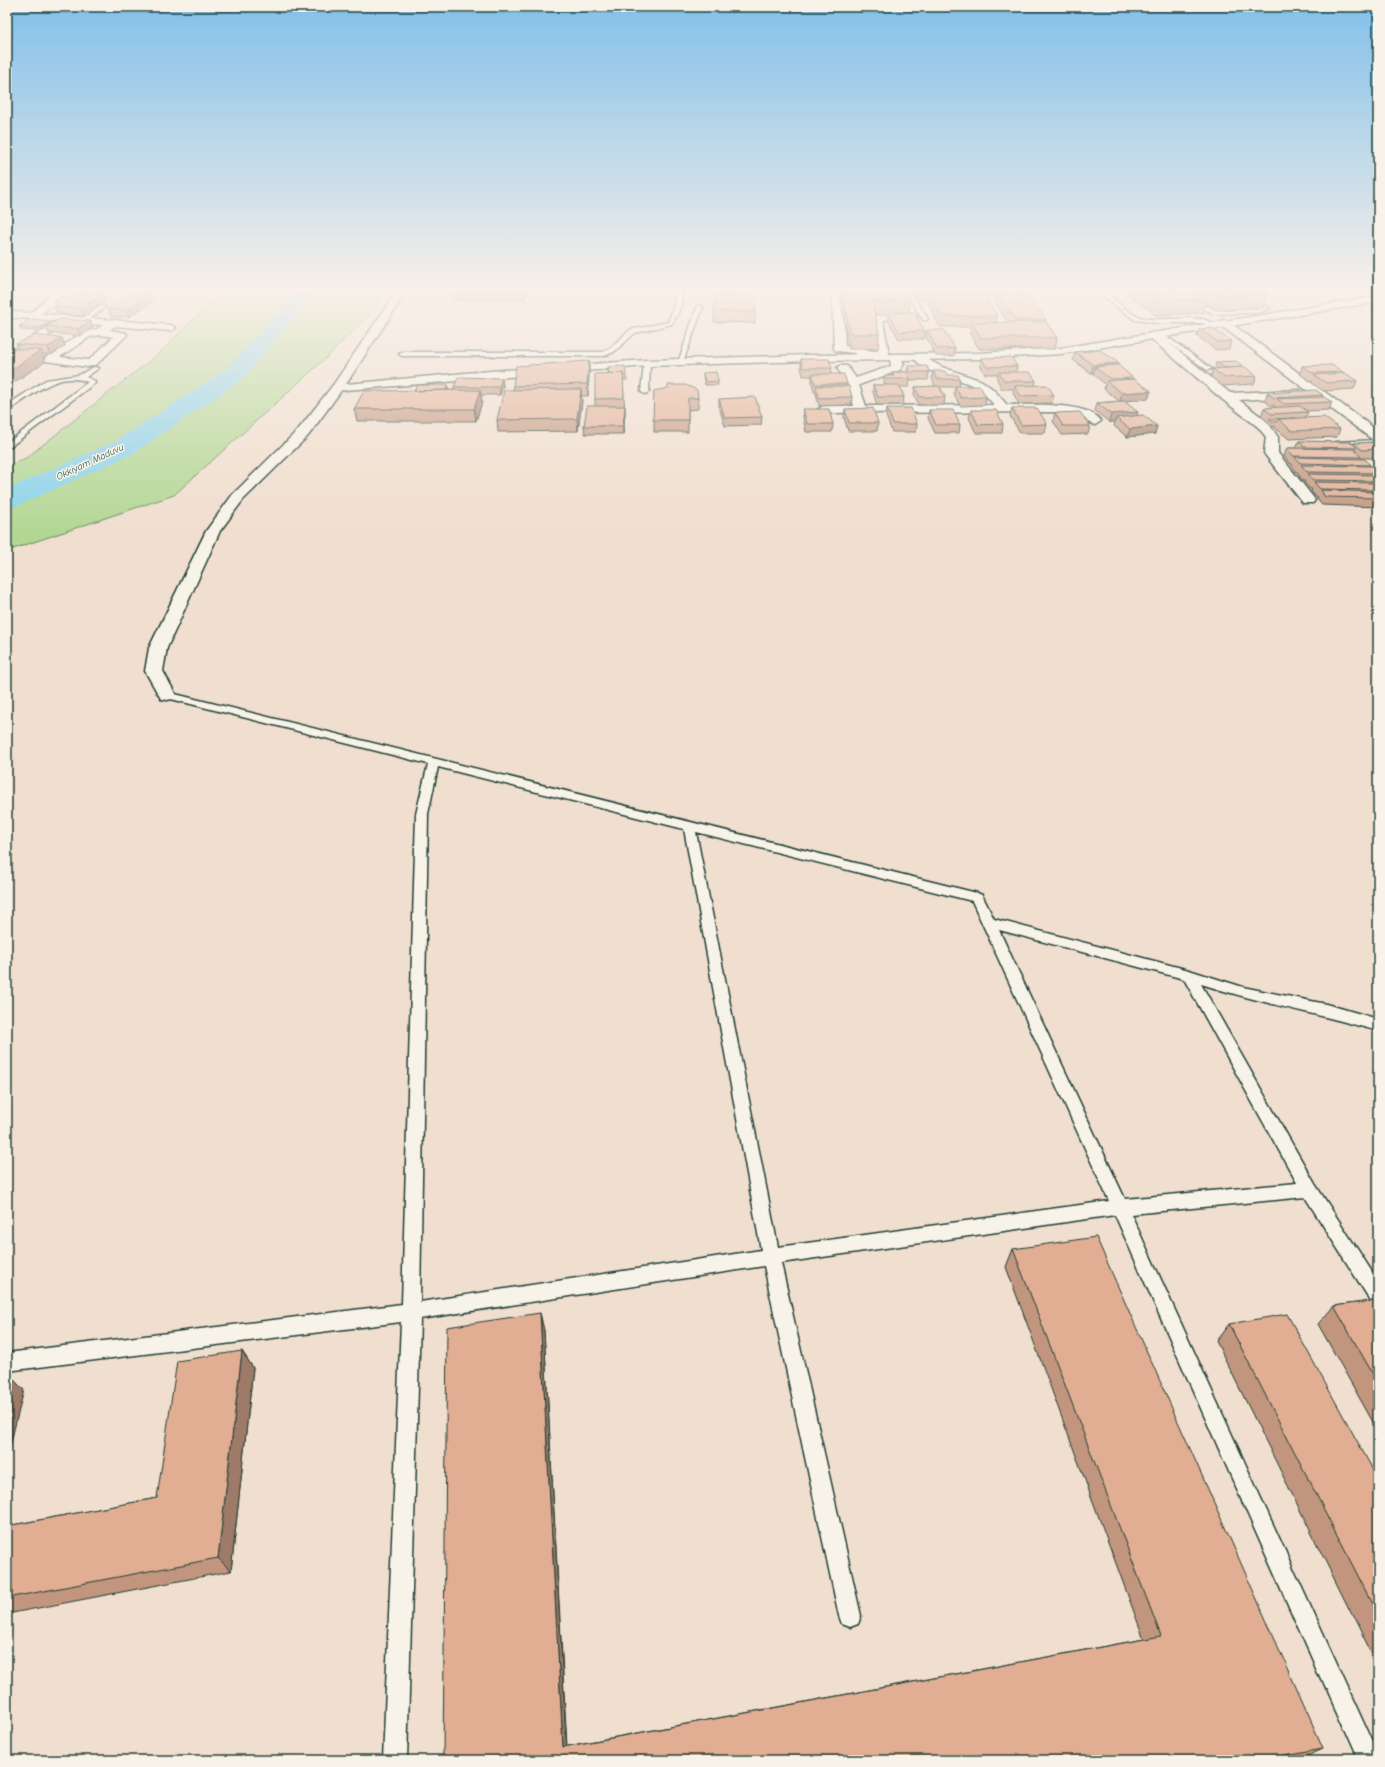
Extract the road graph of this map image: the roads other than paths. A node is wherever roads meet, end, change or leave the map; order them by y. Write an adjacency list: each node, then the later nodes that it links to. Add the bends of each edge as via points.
1 (92, 370): 10 (lane)
2 (349, 370): 12 (street)
3 (532, 370): 12 (street)
4 (646, 370): 14 (lane)
5 (845, 370): 11 (street)
6 (889, 370): 11 (street)
7 (940, 370): 17 (street, via 974,381 984,387)
8 (1196, 370): 15 (street)
9 (1287, 370): 13 (street)
10 (80, 377): 16 (lane, via 48,381); 24 (lane, via 93,382)
11 (854, 383): 19 (street)
12 (337, 388): 26 (street, via 303,433 238,497 213,531 158,648 154,671)
13 (1318, 391): 15 (street); 21 (street)
14 (645, 392)
15 (1227, 398): 25 (street, via 1263,424 1272,437 1271,453)
16 (7, 408)
17 (1003, 408): 19 (street); 20 (street, via 1067,409)
18 (823, 410): 19 (street)
19 (861, 410)
20 (1095, 421)
21 (1378, 437)
22 (1378, 442): 23 (lane)
23 (1328, 444)
24 (7, 447)
25 (1308, 500)
26 (167, 695): 27 (lane)
27 (434, 761): 28 (lane); 36 (lane, via 422,814)
28 (689, 825): 29 (lane, via 977,898); 34 (lane)
29 (989, 923): 30 (lane); 33 (lane)
30 (1189, 975): 31 (lane, via 1243,992 1326,1010); 32 (lane)
31 (1378, 1025)
32 (1309, 1189): 33 (lane); 35 (lane)
33 (1120, 1207): 34 (lane); 40 (lane)
34 (770, 1256): 36 (lane); 38 (lane)
35 (1378, 1297)
36 (411, 1312): 37 (lane); 39 (lane)
37 (7, 1362)
38 (850, 1616)
39 (395, 1760)
40 (1369, 1760)

